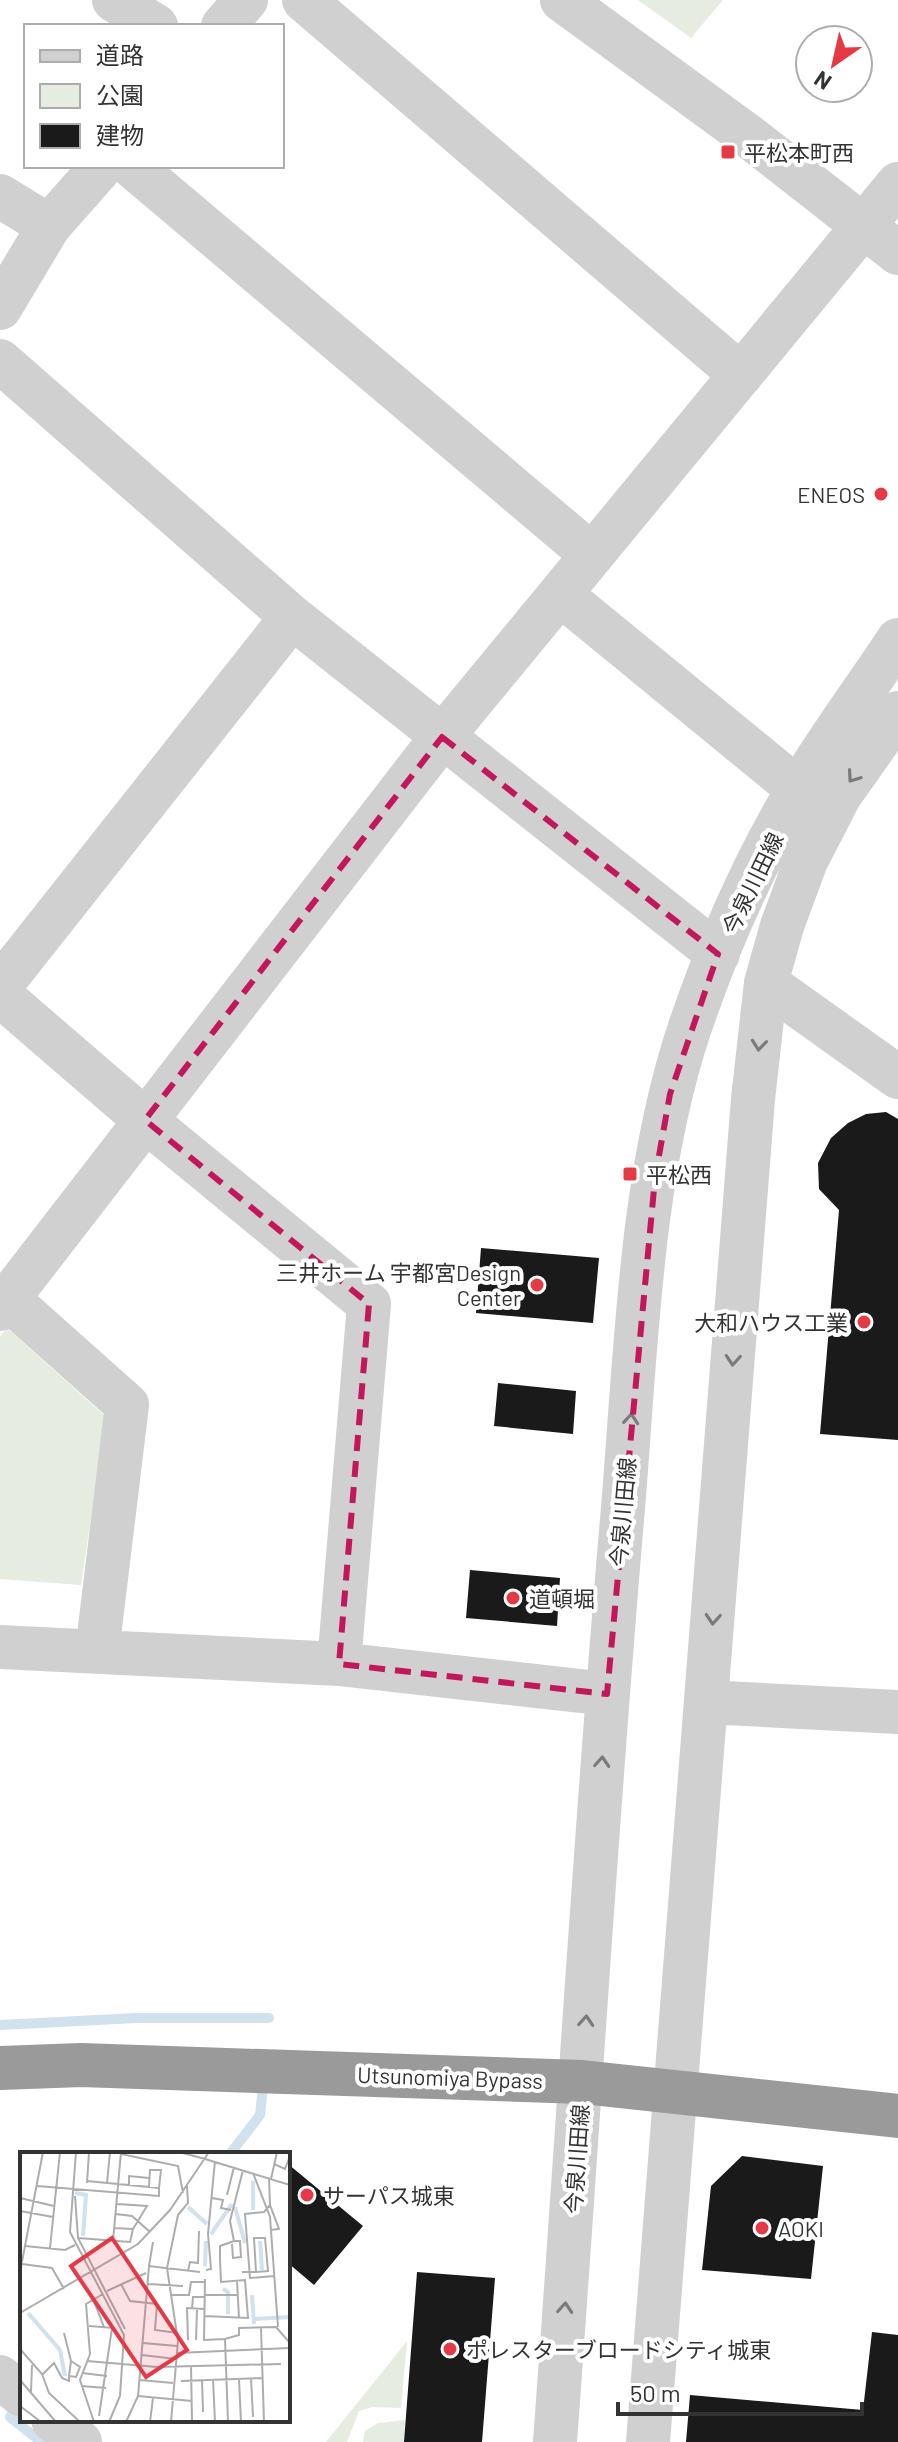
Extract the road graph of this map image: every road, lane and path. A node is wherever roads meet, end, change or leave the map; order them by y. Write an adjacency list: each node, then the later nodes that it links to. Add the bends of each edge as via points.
1 (114, 0): 5 (street)
2 (246, 0): 6 (street)
3 (304, 0): 16 (street)
4 (562, 0): 11 (street)
5 (153, 24)
6 (225, 24)
7 (100, 168): 12 (street)
8 (134, 168): 17 (street)
9 (898, 184): 11 (street)
10 (0, 196): 12 (street)
11 (863, 225): 13 (street); 16 (street)
12 (49, 226): 14 (street)
13 (898, 253)
14 (0, 308)
15 (0, 361): 19 (street)
16 (741, 375): 17 (street)
17 (592, 555): 18 (street)
18 (560, 594): 22 (street); 23 (street)
19 (292, 617): 22 (street); 26 (street)
20 (898, 640): 23 (street, 今泉川田線)
21 (898, 713): 25 (street, 今泉川田線, one-way to 25, via 840,795 806,861)
22 (442, 737): 24 (street); 29 (street)
23 (798, 789): 24 (street, 今泉川田線)
24 (718, 954): 34 (street, 今泉川田線, one-way to 24, via 655,1178 670,1094)
25 (766, 983): 28 (street); 35 (street, 今泉川田線, one-way to 35)
26 (0, 986)
27 (0, 995): 29 (street)
28 (898, 1077)
29 (145, 1120): 30 (street); 33 (street, via 369,1304)
30 (4, 1304): 32 (street, via 127,1405)
31 (0, 1647): 32 (street)
32 (97, 1652): 33 (street)
33 (339, 1664): 34 (street)
34 (607, 1694): 38 (street, 今泉川田線, one-way to 34)
35 (706, 1702): 36 (street); 39 (street, 今泉川田線)
36 (898, 1712)
37 (0, 2068): 38 (highway, Utsunomiya Bypass, via 81,2065)
38 (582, 2082): 39 (highway, Utsunomiya Bypass); 43 (street, 今泉川田線, one-way to 38)
39 (677, 2092): 40 (highway, Utsunomiya Bypass); 44 (street, 今泉川田線)
40 (898, 2116)
41 (55, 2422): 42 (street)
42 (80, 2442)
43 (555, 2442)
44 (648, 2442)

